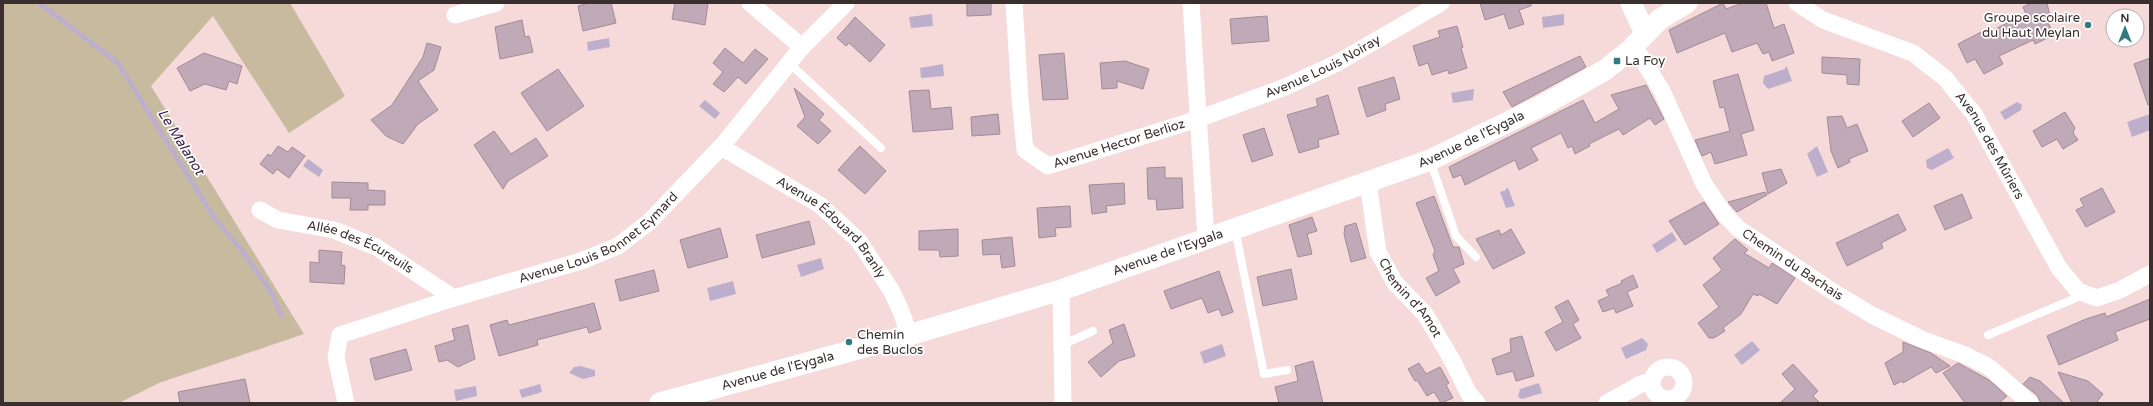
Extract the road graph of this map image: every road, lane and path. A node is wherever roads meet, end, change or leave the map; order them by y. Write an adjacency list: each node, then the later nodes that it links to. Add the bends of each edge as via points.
1 (496, 3): 10 (street)
2 (750, 3): 12 (street)
3 (846, 3): 12 (street, Avenue Louis Bonnet Eymard)
4 (1014, 3): 14 (street, Avenue Hector Berlioz, via 1025,150 1048,166)
5 (1191, 3): 14 (street)
6 (1441, 3): 14 (street, Avenue Louis Noiray, via 1344,59 1285,88)
7 (1631, 3): 11 (street)
8 (1687, 3): 11 (street, Avenue de l'Eygala, via 1660,18)
9 (1797, 3): 25 (street, Avenue des Mûriers, via 1823,20 1913,53 1945,78 1974,114 2059,268 2078,291)
10 (455, 15)
11 (1638, 40): 17 (street, Avenue de l'Eygala, via 1605,70 1543,105); 38 (street, Chemin du Bachais, via 1640,57 1662,91 1704,184 1739,229 1872,315 1921,339 1989,367)
12 (802, 47): 13 (street, Avenue Louis Bonnet Eymard)
13 (789, 63): 15 (street, Avenue Louis Bonnet Eymard); 16 (lane)
14 (1198, 119): 21 (street)
15 (721, 147): 26 (street, Avenue Louis Bonnet Eymard, via 649,222 618,246 581,261); 28 (street, Avenue Édouard Branly, via 820,205 859,242 891,290)
16 (882, 148)
17 (1430, 160): 18 (street, Avenue de l'Eygala); 22 (lane, via 1456,236)
18 (1368, 183): 20 (street, Avenue de l'Eygala); 36 (street, Chemin d'Amot, via 1378,252 1395,283 1425,314 1469,394)
19 (260, 210): 26 (street, Allée des Écureuils, via 278,220 334,230 376,247)
20 (1235, 229): 21 (street, Avenue de l'Eygala); 31 (lane, via 1264,374)
21 (1206, 239): 24 (street, Avenue de l'Eygala)
22 (1476, 257)
23 (2150, 274): 25 (street, via 2120,290 2097,298)
24 (1061, 290): 28 (street, Avenue de l'Eygala); 30 (street)
25 (2086, 294): 29 (lane)
26 (454, 298): 33 (street, Avenue Louis Bonnet Eymard, via 340,335 336,358)
27 (1093, 331): 30 (lane, via 1071,341)
28 (909, 335): 34 (street, Avenue de l'Eygala)
29 (1988, 335)
30 (1062, 342): 35 (street)
31 (1287, 370)
32 (1652, 381): 37 (street, via 1640,384)
33 (346, 403)
34 (660, 403)
35 (1063, 403)
36 (1477, 403)
37 (1607, 403)
38 (2030, 403)

